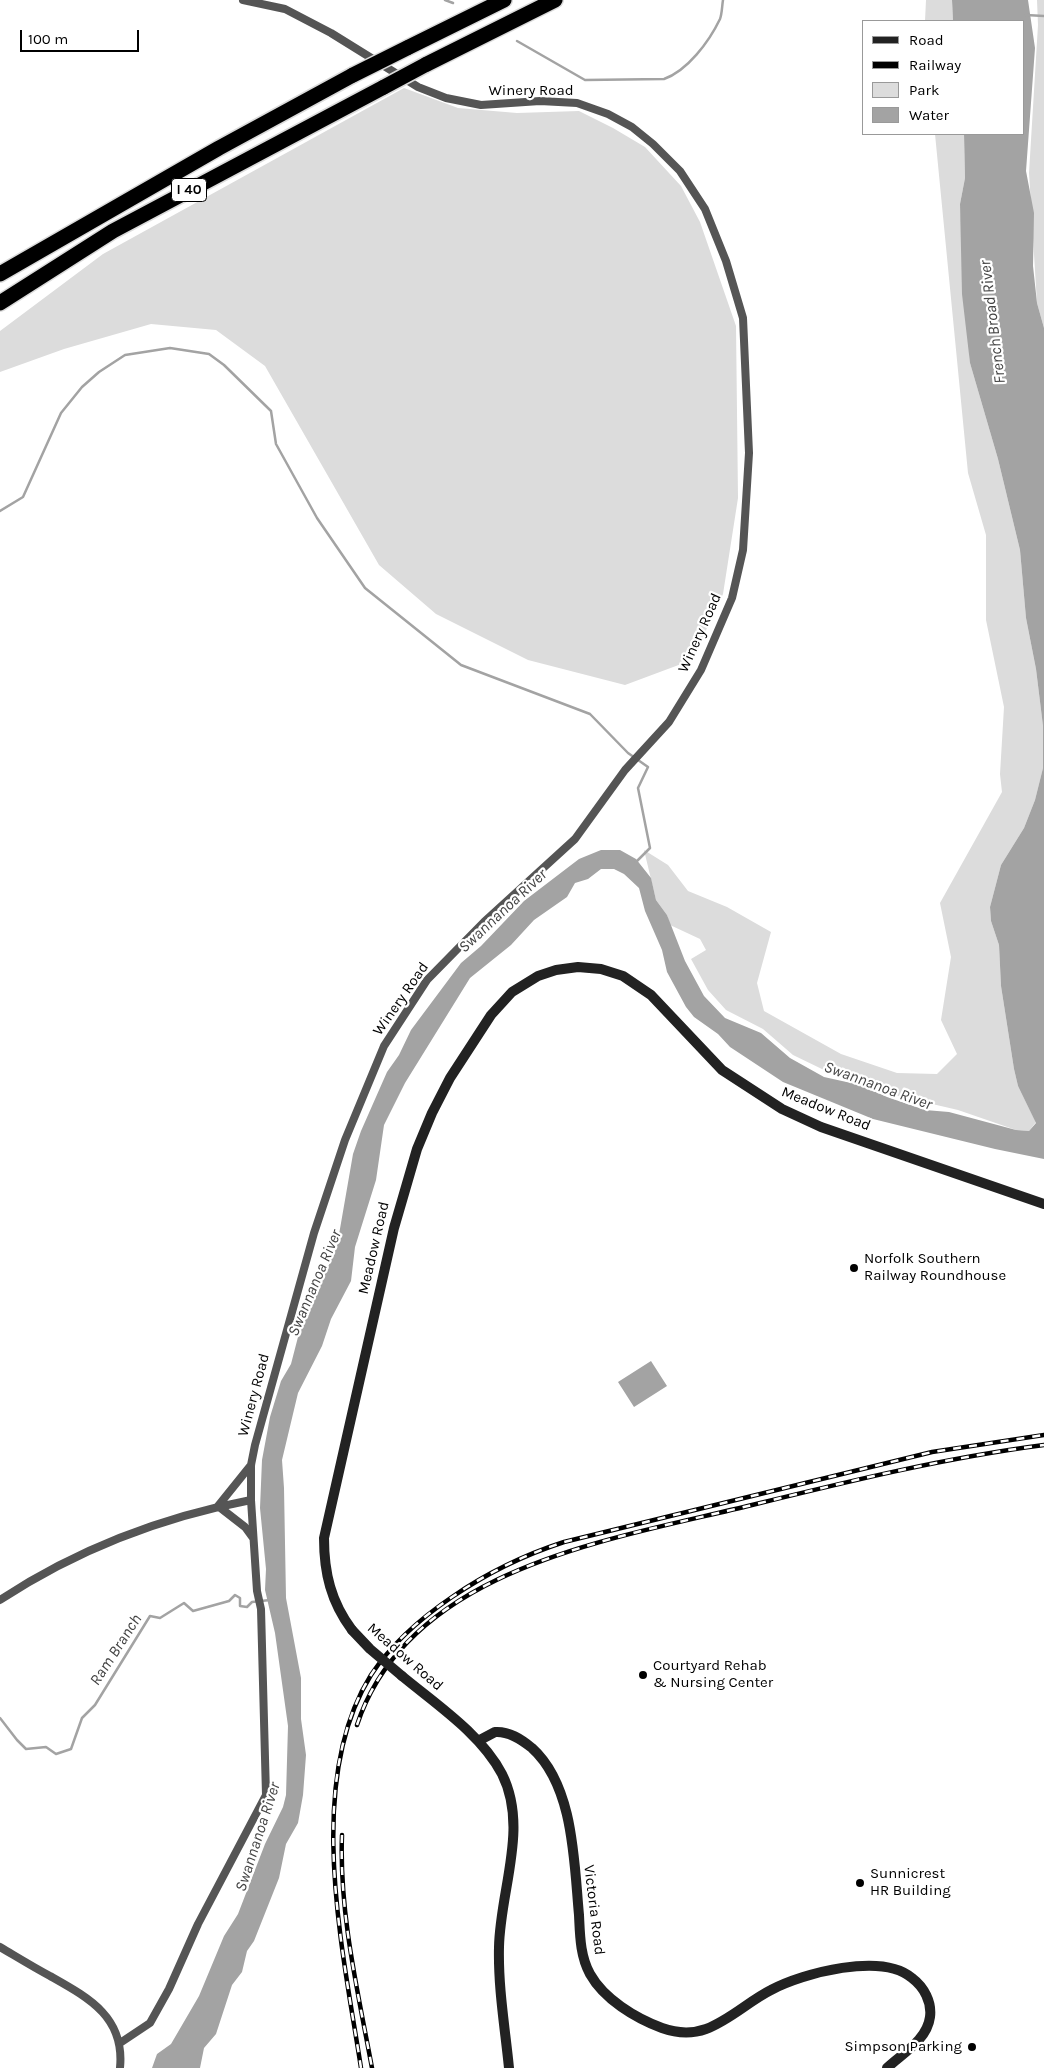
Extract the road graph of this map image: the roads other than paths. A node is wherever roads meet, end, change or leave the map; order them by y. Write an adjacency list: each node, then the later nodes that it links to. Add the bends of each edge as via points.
1 (242, 0): 7 (street, Winery Road, via 285,8 418,87 446,98 481,105 540,101 576,103 608,114 654,144 680,171 705,209 726,261 743,318 749,453 743,550 732,598 701,670 669,722 625,770 575,839 484,922 427,980 384,1046 345,1140 314,1233)
2 (504, 0): 4 (highway, I 40, bridge, via 353,75)
3 (555, 0): 5 (highway, I 40, bridge, via 113,230)
4 (0, 274)
5 (0, 303)
6 (1044, 1204): 12 (main road, Meadow Road, bridge, via 782,1109 722,1070 651,995 623,976 601,969 568,967 525,982 504,998 450,1078 429,1119 405,1184 324,1538 329,1586 335,1603 352,1630 370,1650)
7 (252, 1465): 8 (street, Winery Road); 9 (street)
8 (251, 1500): 9 (street); 10 (street, Winery Road)
9 (218, 1506): 10 (street, via 245,1527); 11 (street, via 172,1518 66,1560)
10 (253, 1538): 14 (street, Winery Road, via 261,1609 266,1795 150,2023)
11 (0, 1600)
12 (478, 1741): 16 (main road, Meadow Road, via 503,1776 514,1822 499,1947); 17 (main road, Victoria Road, via 495,1732 515,1736 542,1759 558,1783 571,1847 581,1948 589,1973 610,1998 648,2022 669,2030 689,2032 706,2029 771,1990 813,1975 873,1965 895,1969 908,1974 924,1990 930,2016 919,2040)
13 (0, 1946): 14 (street, via 90,1999 108,2018)
14 (120, 2043): 15 (street)
15 (120, 2068)
16 (509, 2068)
17 (887, 2068)

